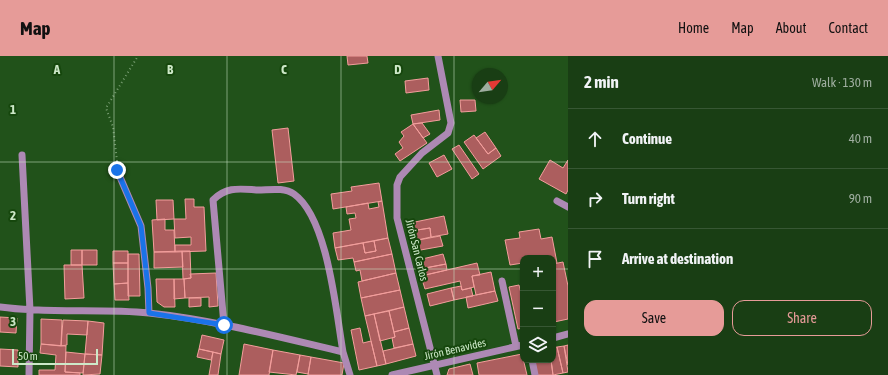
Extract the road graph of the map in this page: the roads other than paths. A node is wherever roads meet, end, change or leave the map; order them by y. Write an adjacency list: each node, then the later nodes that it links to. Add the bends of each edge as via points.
1 (438, 56): 16 (street, Jirón San Carlos, via 451,123 448,134 422,153 400,177 397,185 397,218)
2 (22, 155): 8 (street)
3 (117, 170): 9 (street, via 141,226)
4 (557, 201): 5 (street)
5 (568, 207)
6 (502, 281): 13 (street)
7 (0, 307): 8 (street)
8 (30, 310): 9 (street); 17 (street)
9 (149, 313): 10 (street)
10 (224, 325): 14 (street); 14 (street, via 213,200 228,189 285,190 294,194 306,208 323,244)
11 (568, 334): 12 (street)
12 (556, 337)
13 (520, 346): 16 (street, Jirón Benavides)
14 (343, 352): 18 (street)
15 (533, 363): 21 (street)
16 (434, 366): 19 (street, Jirón Benavides); 20 (street, Jirón San Carlos)
17 (29, 375)
18 (350, 375)
19 (392, 375)
20 (437, 375)
21 (535, 375)

